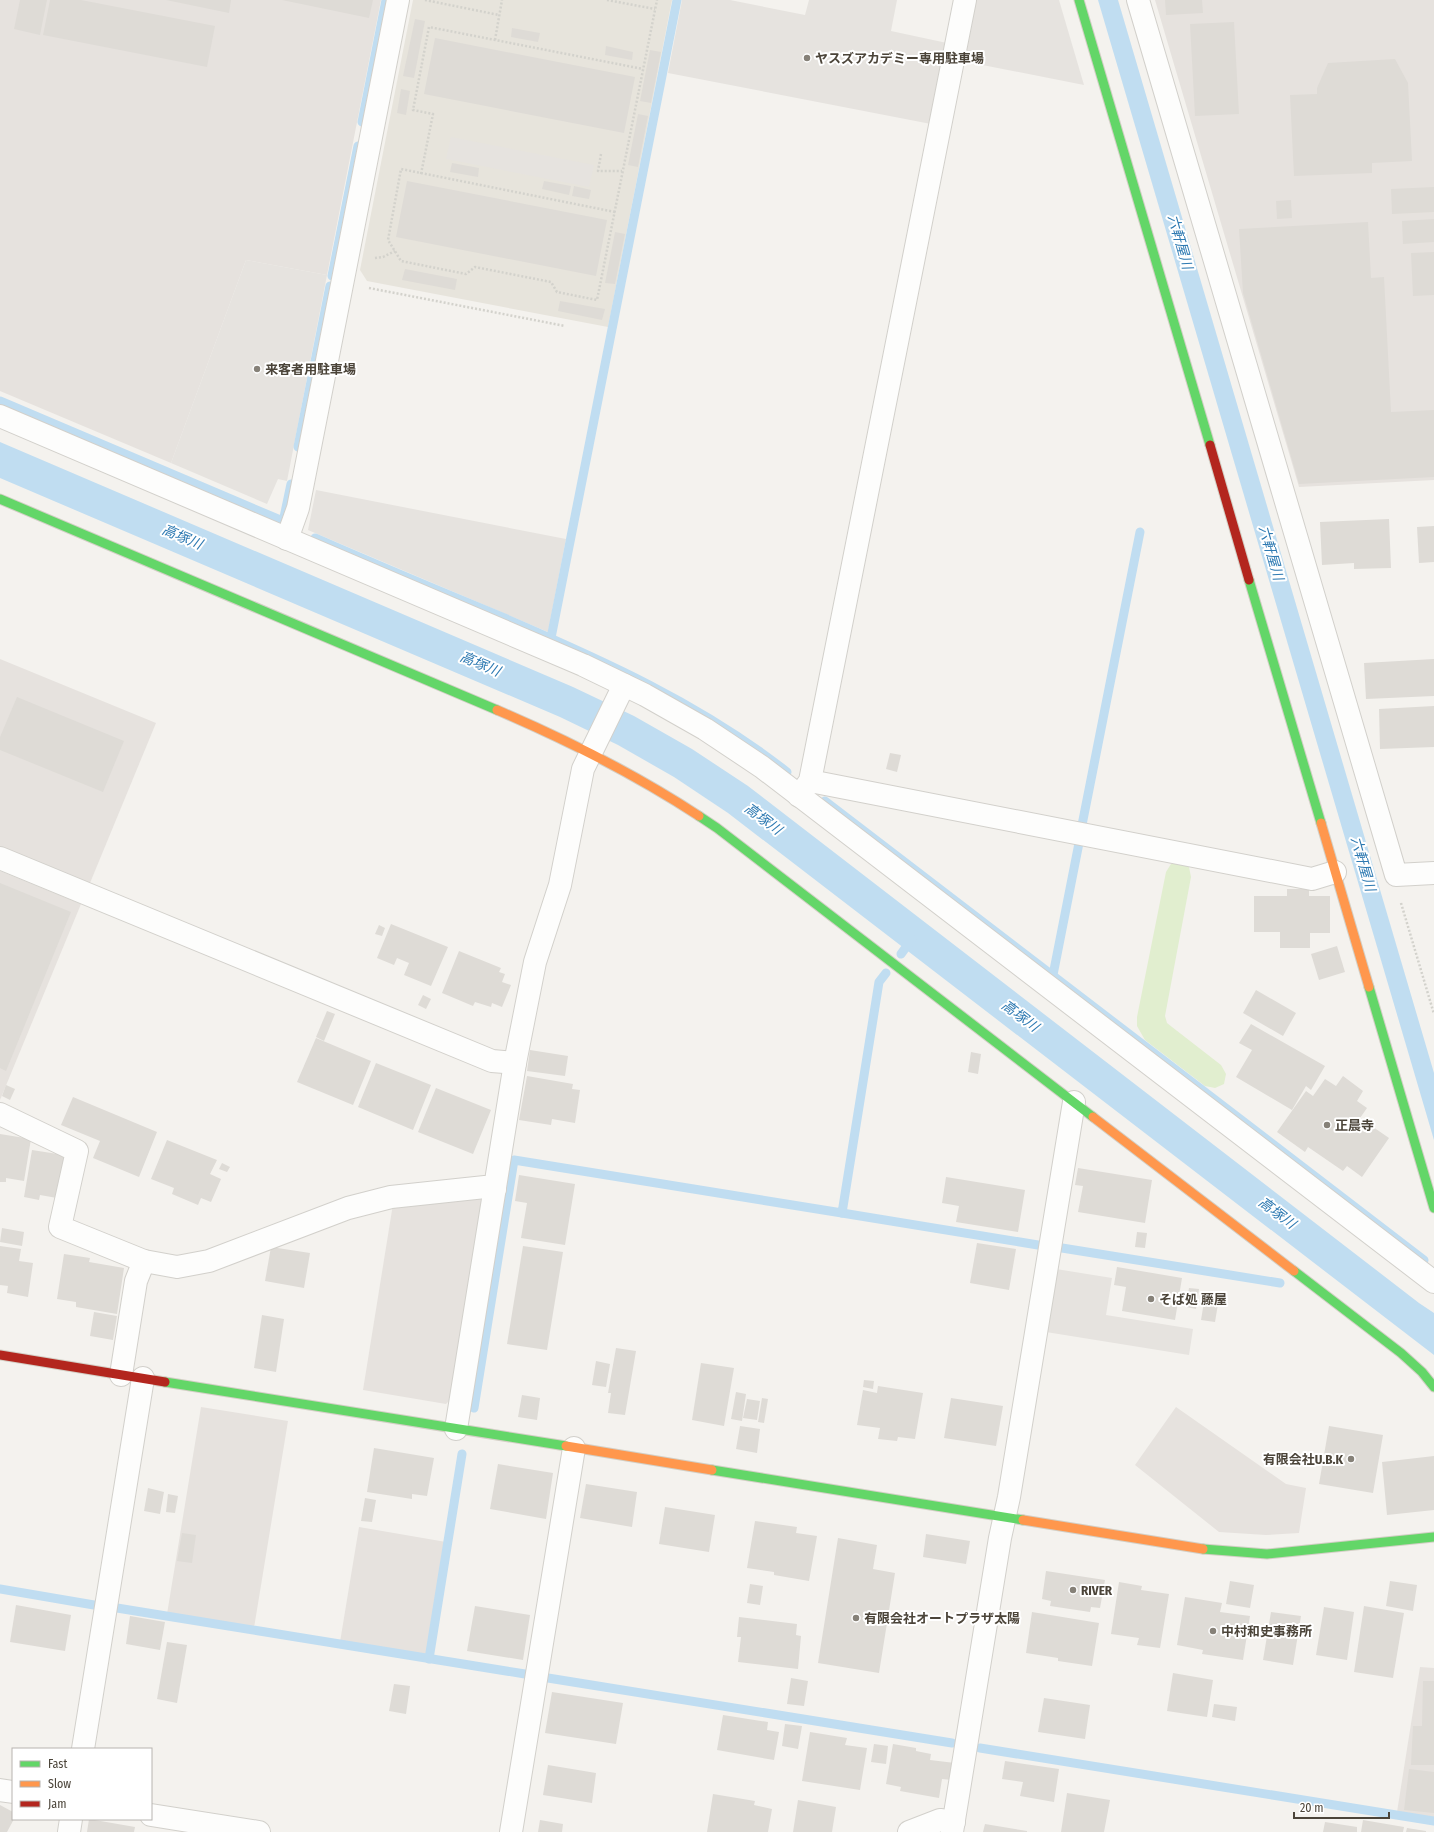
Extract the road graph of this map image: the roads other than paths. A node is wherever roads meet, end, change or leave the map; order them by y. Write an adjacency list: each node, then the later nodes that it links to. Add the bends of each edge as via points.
1 (398, 0): 7 (street, via 298,508)
2 (965, 0): 10 (street)
3 (1079, 0): 12 (street)
4 (1138, 0): 13 (street, via 1396,875)
5 (0, 416): 7 (street)
6 (0, 498): 9 (street, via 552,734)
7 (288, 539): 8 (street, via 583,665)
8 (621, 691): 9 (street); 10 (street, via 705,729 762,767)
9 (593, 748): 14 (street, via 583,769 560,885 536,962); 15 (street, via 717,828)
10 (805, 788): 12 (street, via 1312,879); 20 (street)
11 (0, 858): 14 (street, via 492,1061)
12 (1335, 872): 18 (street)
13 (1434, 873)
14 (515, 1063): 17 (street)
15 (1074, 1102): 24 (street, via 1401,1353); 27 (street)
16 (0, 1114): 19 (street, via 77,1151 60,1227)
17 (495, 1189): 19 (street, via 485,1187 391,1197 348,1208 194,1266 177,1267); 25 (street)
18 (1434, 1208)
19 (144, 1261): 22 (street, via 136,1281)
20 (1434, 1281)
21 (0, 1355): 22 (street)
22 (121, 1375): 23 (street)
23 (143, 1378): 25 (street); 29 (street)
24 (1434, 1387)
25 (456, 1429): 26 (street)
26 (574, 1448): 27 (street); 37 (street)
27 (1004, 1517): 28 (street, via 1236,1553 1298,1552); 34 (street)
28 (1434, 1537)
29 (82, 1748)
30 (0, 1790): 31 (street)
31 (12, 1792)
32 (152, 1815): 36 (street)
33 (71, 1820): 35 (street)
34 (953, 1827): 38 (street, via 940,1820)
35 (69, 1832)
36 (259, 1832)
37 (511, 1832)
38 (909, 1832)

